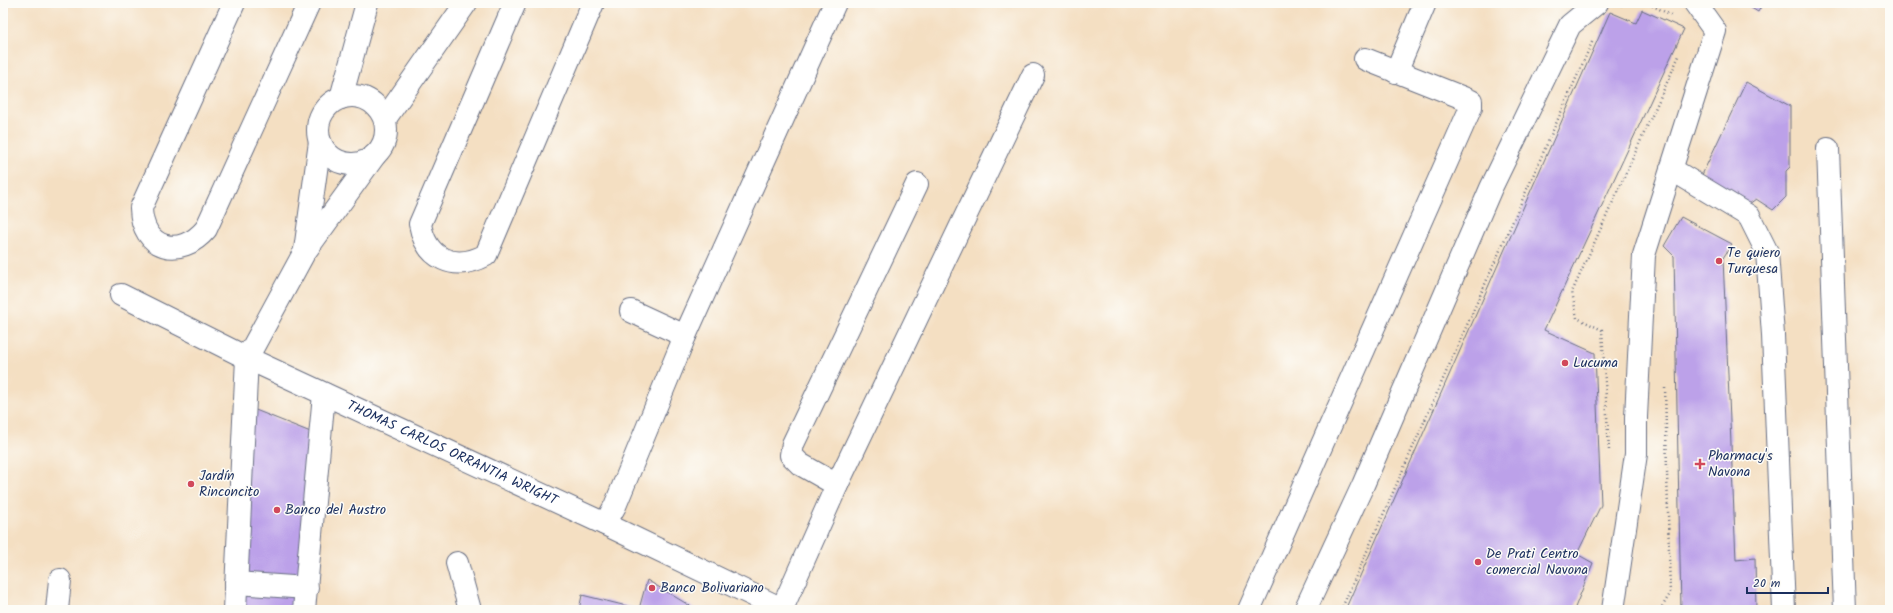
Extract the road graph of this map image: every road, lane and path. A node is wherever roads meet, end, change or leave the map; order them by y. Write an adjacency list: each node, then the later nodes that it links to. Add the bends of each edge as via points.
1 (234, 3): 2 (street, via 141,208 146,231 164,246 188,245 206,229)
2 (309, 3)
3 (367, 3): 17 (street)
4 (466, 3): 18 (street)
5 (515, 3): 6 (street, via 420,224 422,236 428,247 449,261 475,261 486,255)
6 (593, 3)
7 (835, 3): 27 (street)
8 (1425, 3): 15 (street)
9 (1695, 3): 22 (street, via 1715,31)
10 (1606, 4): 11 (path, via 1647,3); 44 (street, via 1570,26 1494,181 1363,485)
11 (1680, 19)
12 (1594, 36): 45 (path)
13 (1682, 50): 31 (path, via 1572,292 1577,318 1602,330)
14 (1365, 59): 15 (street)
15 (1396, 72): 43 (street, via 1470,101 1471,107)
16 (1033, 75): 32 (street)
17 (341, 98): 18 (street, via 354,96 367,99 378,107); 19 (street, via 330,105 322,116 318,129)
18 (385, 119): 21 (street, via 387,132 383,145)
19 (320, 142): 21 (street, via 327,153 338,161 350,164 364,162); 24 (street)
20 (1828, 150): 49 (street)
21 (375, 155): 24 (street)
22 (1671, 169): 46 (street, via 1644,255 1636,454); 48 (street, via 1749,216 1767,252 1773,335)
23 (917, 184): 32 (street, via 793,444 791,455 800,464)
24 (304, 253): 28 (street)
25 (121, 295): 28 (street, THOMAS CARLOS ORRANTIA WRIGHT)
26 (631, 311): 27 (street)
27 (685, 336): 33 (street, via 615,506)
28 (247, 358): 30 (street, THOMAS CARLOS ORRANTIA WRIGHT); 36 (street)
29 (1664, 384): 47 (path, via 1670,594)
30 (324, 394): 33 (street, THOMAS CARLOS ORRANTIA WRIGHT); 37 (street)
31 (1609, 457)
32 (837, 485): 42 (street)
33 (605, 524): 42 (street, THOMAS CARLOS ORRANTIA WRIGHT)
34 (457, 563): 41 (street)
35 (60, 580): 38 (street)
36 (236, 583): 37 (street); 39 (street)
37 (307, 588): 40 (street)
38 (57, 610)
39 (235, 610)
40 (304, 610)
41 (470, 610)
42 (783, 610)
43 (1249, 610)
44 (1305, 610)
45 (1341, 610)
46 (1613, 610)
47 (1660, 610)
48 (1784, 610)
49 (1845, 610)

